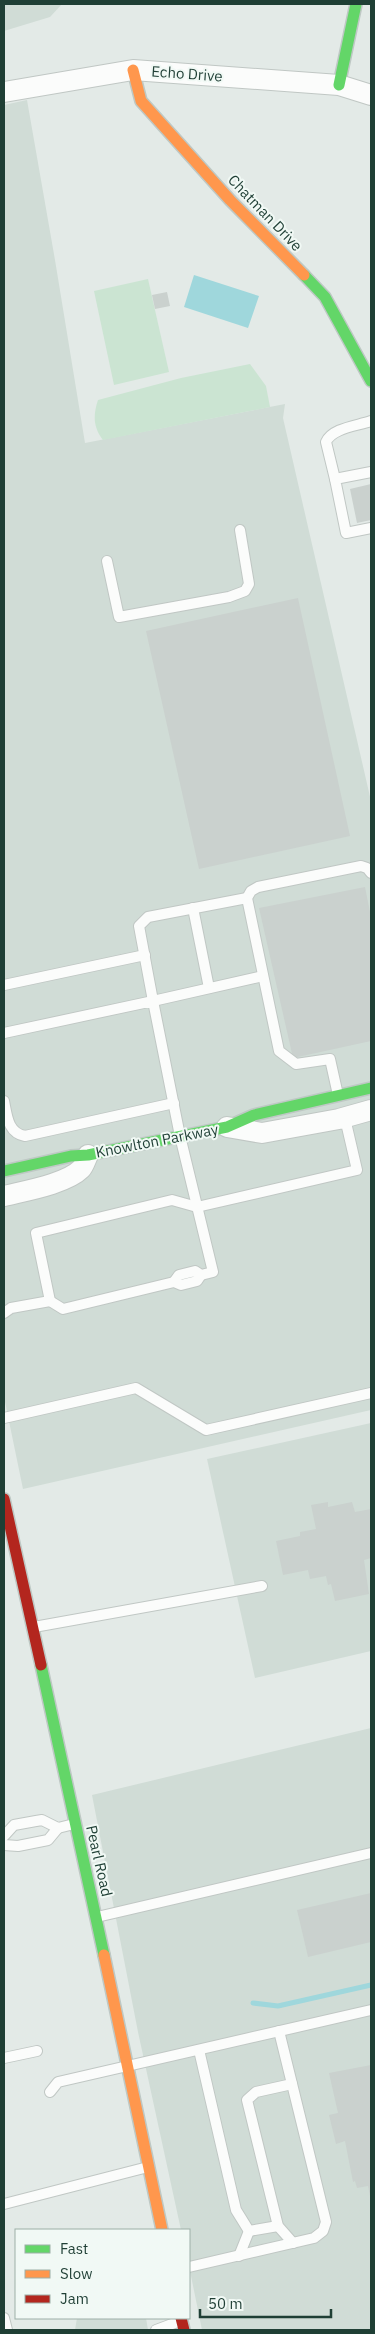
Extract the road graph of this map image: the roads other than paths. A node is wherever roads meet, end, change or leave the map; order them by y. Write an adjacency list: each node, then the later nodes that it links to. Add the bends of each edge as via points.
1 (356, 4): 3 (street)
2 (133, 70): 3 (street, Echo Drive); 4 (street, Echo Drive); 6 (street, Chatman Drive, via 141,101 230,200 325,297)
3 (339, 85): 5 (street, Echo Drive)
4 (4, 92)
5 (371, 95)
6 (371, 381)
7 (371, 421): 9 (lane, via 328,437 326,442)
8 (371, 472): 9 (lane)
9 (334, 479): 10 (lane, via 346,533)
10 (371, 528)
11 (240, 530): 12 (lane, via 249,584 245,590 229,597 119,617)
12 (107, 561)
13 (371, 873): 14 (lane, via 361,866 258,887)
14 (247, 898): 15 (lane); 17 (lane)
15 (194, 908): 16 (lane, via 148,917 139,926); 19 (lane)
16 (145, 955): 18 (lane); 20 (lane)
17 (262, 976): 19 (lane); 23 (lane, via 279,1051 296,1064 330,1059)
18 (4, 985)
19 (209, 988): 20 (lane)
20 (153, 1001): 21 (lane); 25 (lane)
21 (4, 1033)
22 (371, 1088): 23 (street, Knowlton Parkway)
23 (339, 1097): 27 (lane); 28 (street, Knowlton Parkway, via 254,1116)
24 (4, 1101): 25 (lane, via 8,1123 14,1131 26,1136)
25 (174, 1103): 29 (lane)
26 (371, 1110): 27 (street, Knowlton Parkway)
27 (345, 1118): 28 (street, Knowlton Parkway, via 262,1133); 33 (lane, via 357,1170)
28 (227, 1127): 29 (street, Knowlton Parkway)
29 (180, 1136): 30 (street, Knowlton Parkway); 33 (lane)
30 (88, 1155): 31 (street, Knowlton Parkway); 32 (street, Knowlton Parkway, via 81,1169 66,1178)
31 (4, 1171)
32 (4, 1196)
33 (197, 1207): 34 (lane, via 172,1200 36,1233); 34 (lane, via 213,1272 201,1274 195,1271 178,1276 174,1282 63,1308)
34 (50, 1301): 35 (lane)
35 (6, 1309)
36 (371, 1393): 37 (lane, via 206,1430 136,1388)
37 (4, 1418)
38 (4, 1499): 40 (street, Pearl Road)
39 (262, 1586): 40 (lane)
40 (32, 1627): 41 (street, Pearl Road)
41 (76, 1824): 42 (lane); 46 (street, Pearl Road)
42 (58, 1828): 43 (lane, via 42,1820 14,1825); 44 (lane, via 48,1840 18,1846)
43 (4, 1836)
44 (4, 1845)
45 (371, 1853): 46 (lane)
46 (96, 1917): 52 (street, Pearl Road)
47 (371, 2010): 48 (lane)
48 (279, 2030): 49 (lane); 53 (lane)
49 (198, 2050): 52 (lane); 59 (lane, via 236,2210)
50 (37, 2051): 51 (lane)
51 (4, 2058)
52 (127, 2068): 54 (lane, via 58,2082); 55 (street, Pearl Road)
53 (292, 2084): 57 (lane, via 256,2092 247,2100); 60 (lane, via 326,2222 314,2238)
54 (50, 2092)
55 (148, 2166): 56 (lane); 58 (street, Pearl Road)
56 (4, 2204)
57 (278, 2226): 59 (lane); 60 (lane)
58 (162, 2229)
59 (248, 2232): 61 (lane)
60 (293, 2244): 61 (lane)
61 (239, 2256): 62 (lane)
62 (190, 2267)
63 (4, 2318): 65 (lane)
64 (182, 2323): 66 (lane)
65 (6, 2330)
66 (156, 2330)

